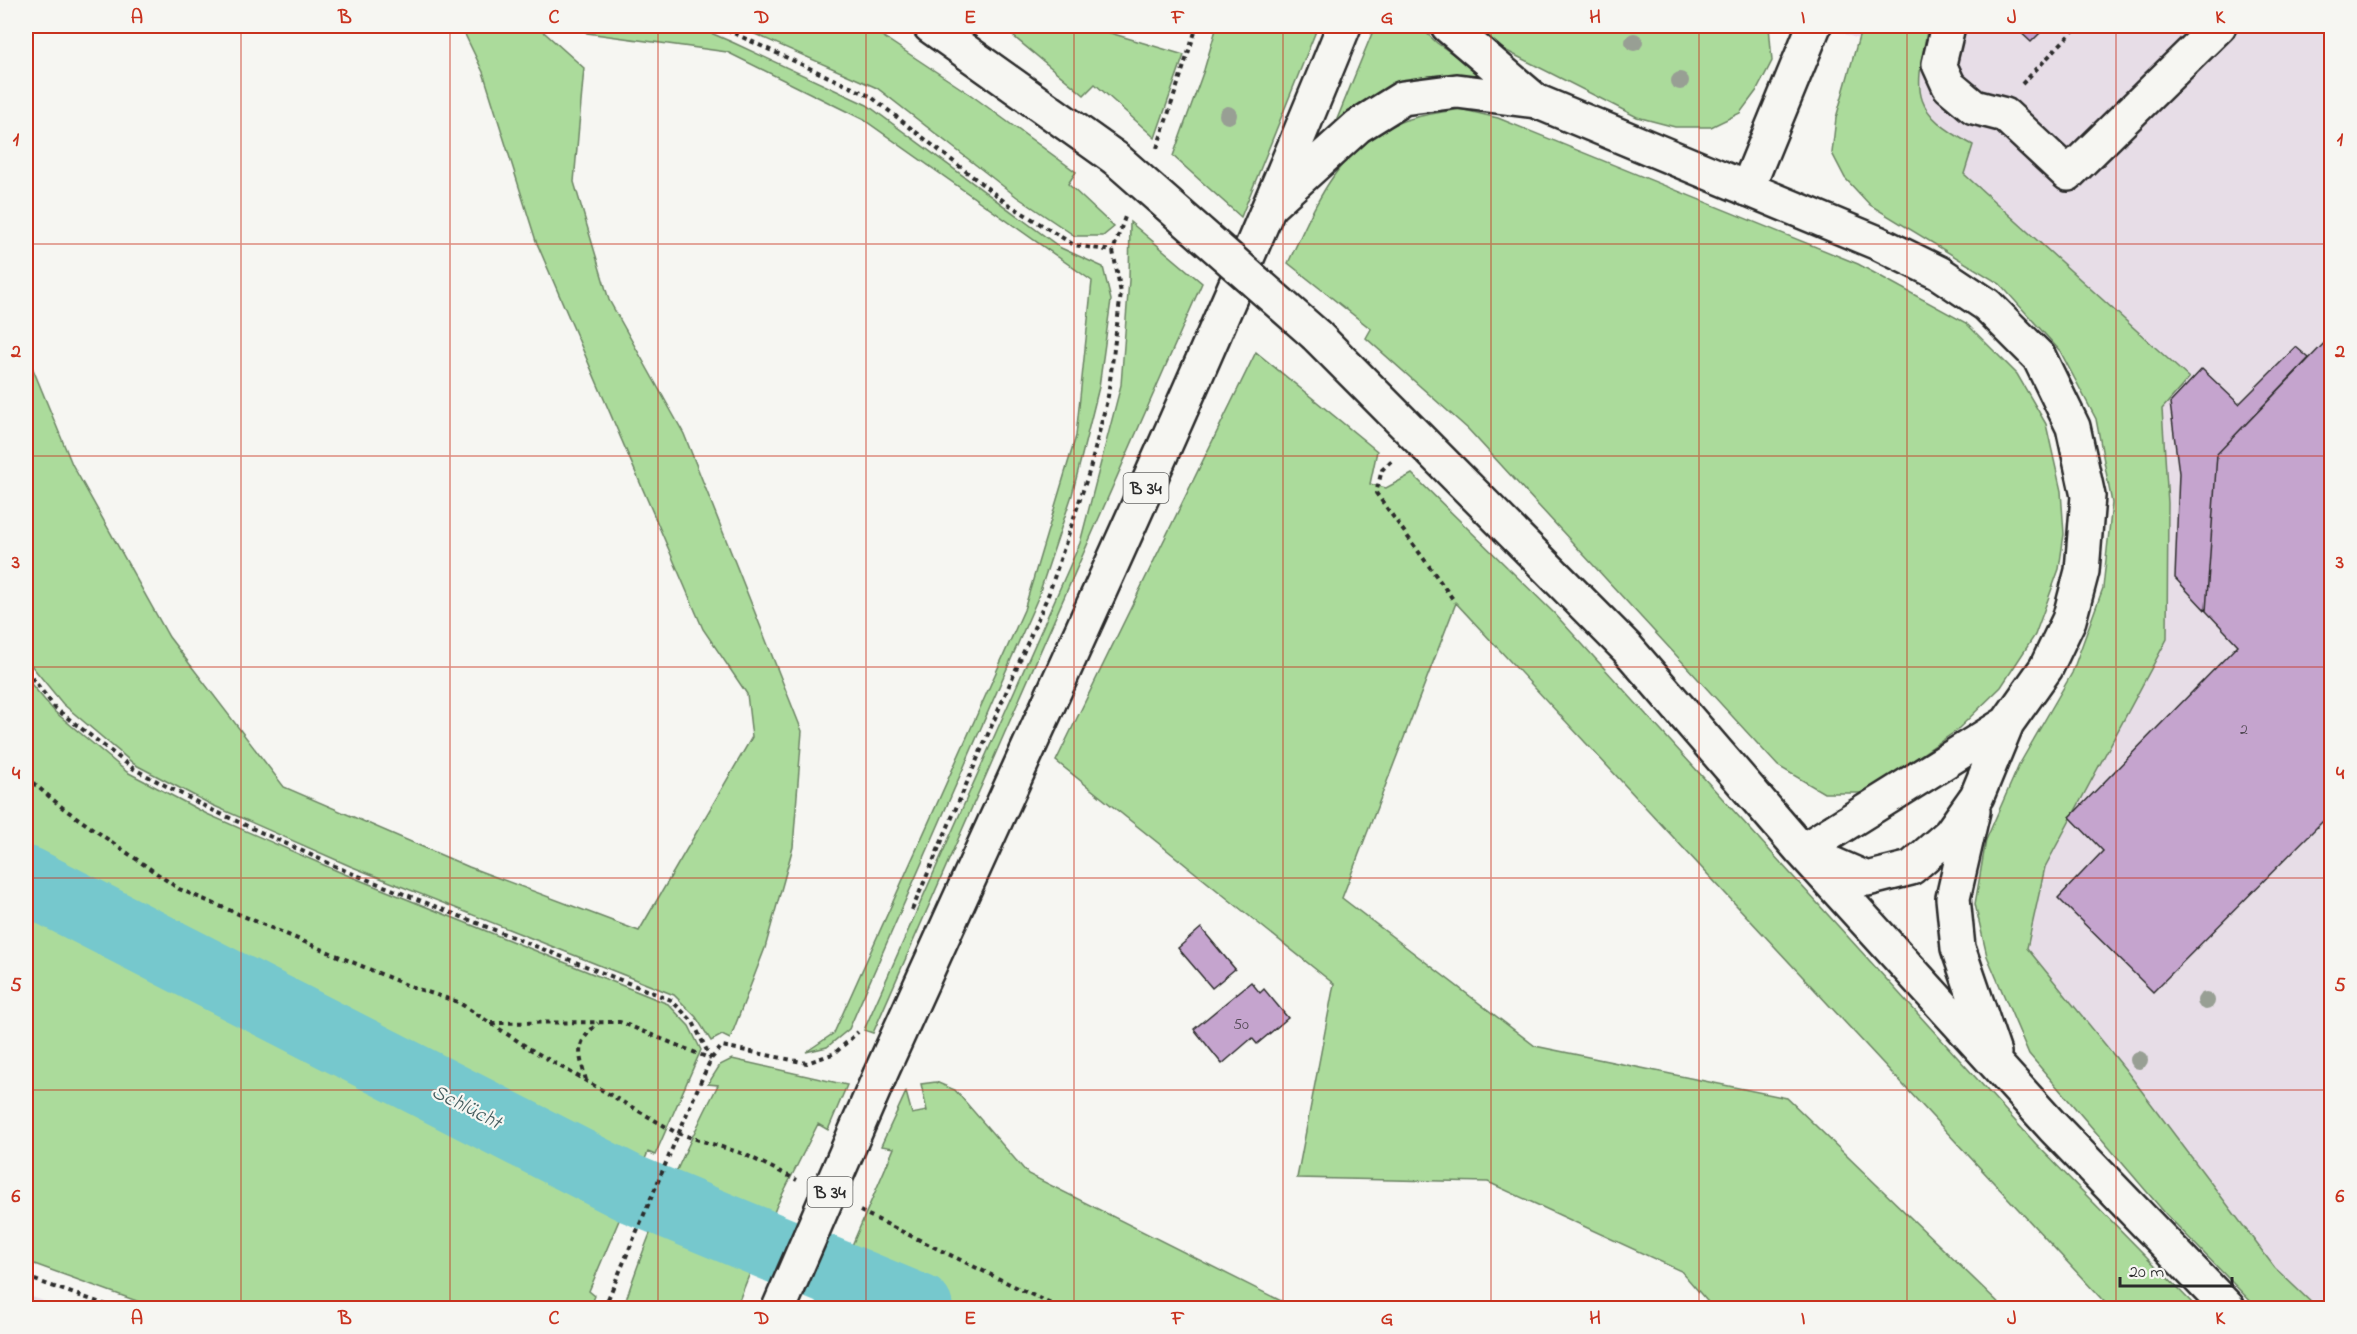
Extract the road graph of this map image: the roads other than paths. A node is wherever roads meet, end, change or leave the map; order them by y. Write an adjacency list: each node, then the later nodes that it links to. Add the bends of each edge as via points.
1 (930, 26): 12 (main road, bridge, via 1114,158 1316,335 1627,648)
2 (1344, 26): 9 (main road, B 34)
3 (1448, 26): 7 (main road)
4 (1814, 26): 8 (main road)
5 (1948, 26): 6 (main road, via 1939,64 1949,87 1974,107 2000,114 2068,174)
6 (2203, 31)
7 (1536, 101): 8 (main road); 9 (main road, via 1456,92 1403,98 1358,126)
8 (1747, 189): 10 (main road, via 1878,243 1939,273 1987,305 2039,357 2073,427 2088,496 2082,571 2065,630 2046,668)
9 (1272, 205): 14 (main road, B 34, bridge)
10 (2007, 723): 11 (main road); 12 (main road)
11 (1977, 796): 12 (main road, via 1950,834 1911,867 1868,879); 13 (main road, via 1953,898 1958,948)
12 (1802, 851): 13 (main road)
13 (1998, 1066): 15 (main road)
14 (779, 1308)
15 (2228, 1308)

